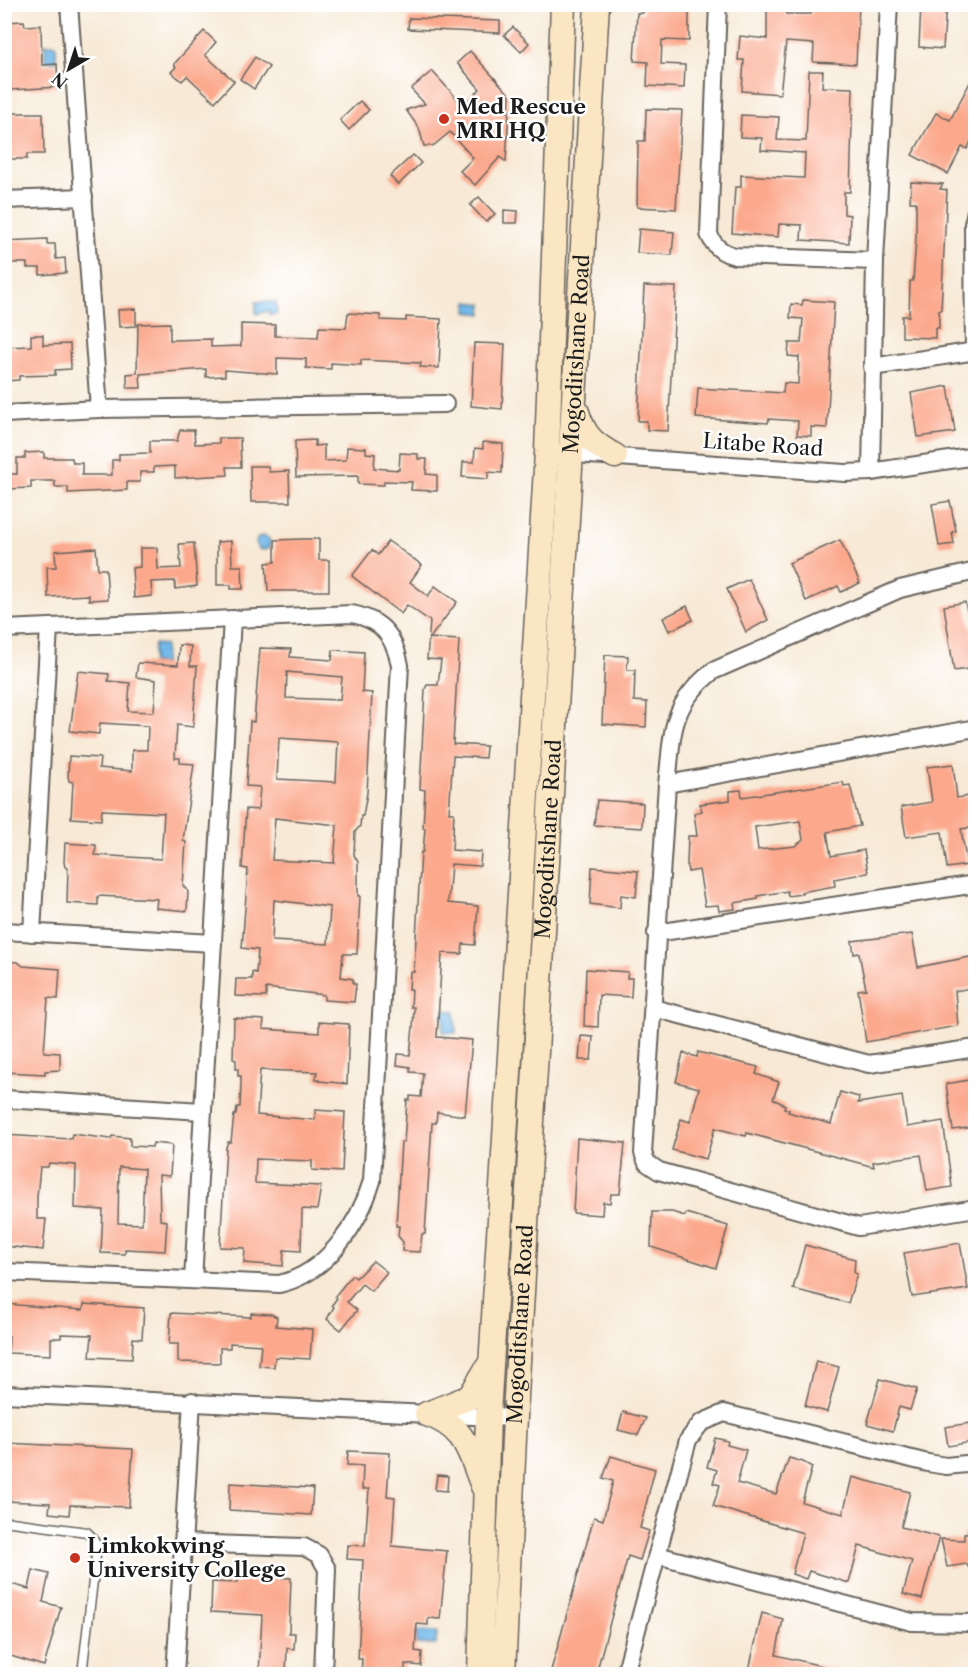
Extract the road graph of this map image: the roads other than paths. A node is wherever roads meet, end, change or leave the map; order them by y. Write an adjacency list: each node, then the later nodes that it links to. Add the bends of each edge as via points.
1 (69, 4): 6 (street)
2 (597, 4): 13 (main road, Mogoditshane Road)
3 (718, 4): 9 (street, via 709,234 712,242 735,256)
4 (889, 4): 9 (street)
5 (560, 11): 16 (main road, Mogoditshane Road)
6 (84, 197): 7 (street); 14 (street)
7 (4, 200)
8 (975, 211): 10 (street)
9 (875, 261): 11 (street)
10 (975, 352): 11 (street)
11 (873, 367): 20 (street)
12 (445, 404): 14 (street)
13 (575, 404): 17 (main road, Mogoditshane Road); 18 (main road, via 589,441)
14 (99, 409): 15 (street)
15 (4, 414)
16 (547, 452): 17 (street, Litabe Road); 39 (main road, Mogoditshane Road)
17 (573, 453): 18 (street, Litabe Road); 44 (main road, Mogoditshane Road)
18 (615, 456): 20 (street, Litabe Road, via 824,473)
19 (975, 456): 20 (street, Litabe Road)
20 (871, 472)
21 (975, 571): 26 (street, via 900,589 713,671 693,687 682,703 674,725)
22 (232, 619): 23 (street); 31 (street); 38 (street, via 352,614 381,625 397,650 400,665 372,1181 358,1219 311,1272 279,1284)
23 (49, 627): 24 (street); 29 (street)
24 (4, 629)
25 (975, 728): 26 (street)
26 (667, 784): 30 (street)
27 (975, 884): 30 (street)
28 (4, 931): 29 (street)
29 (32, 933): 31 (street)
30 (656, 933): 32 (street)
31 (213, 943): 35 (street)
32 (653, 1008): 33 (street, via 869,1064); 36 (street, via 643,1153 652,1168 859,1227)
33 (975, 1048)
34 (4, 1099): 35 (street)
35 (203, 1111): 38 (street)
36 (975, 1208)
37 (4, 1272): 38 (street)
38 (193, 1280)
39 (492, 1360): 42 (main road, via 470,1397); 43 (main road, Mogoditshane Road)
40 (4, 1394): 41 (street)
41 (192, 1401): 42 (street); 48 (street)
42 (427, 1414): 43 (street); 46 (main road, via 446,1420 461,1436)
43 (488, 1415): 44 (street); 46 (main road, Mogoditshane Road)
44 (515, 1418): 55 (main road, Mogoditshane Road)
45 (975, 1463): 49 (street, via 928,1463 724,1413 712,1416 688,1440)
46 (486, 1494): 54 (main road, Mogoditshane Road)
47 (4, 1521): 51 (lane, via 87,1533 93,1538 97,1547)
48 (182, 1543): 52 (street); 53 (street, via 304,1547 319,1555 327,1569)
49 (657, 1555): 50 (street, via 912,1622); 56 (street)
50 (975, 1623)
51 (82, 1674)
52 (175, 1674)
53 (322, 1674)
54 (480, 1674)
55 (503, 1674)
56 (625, 1674)

